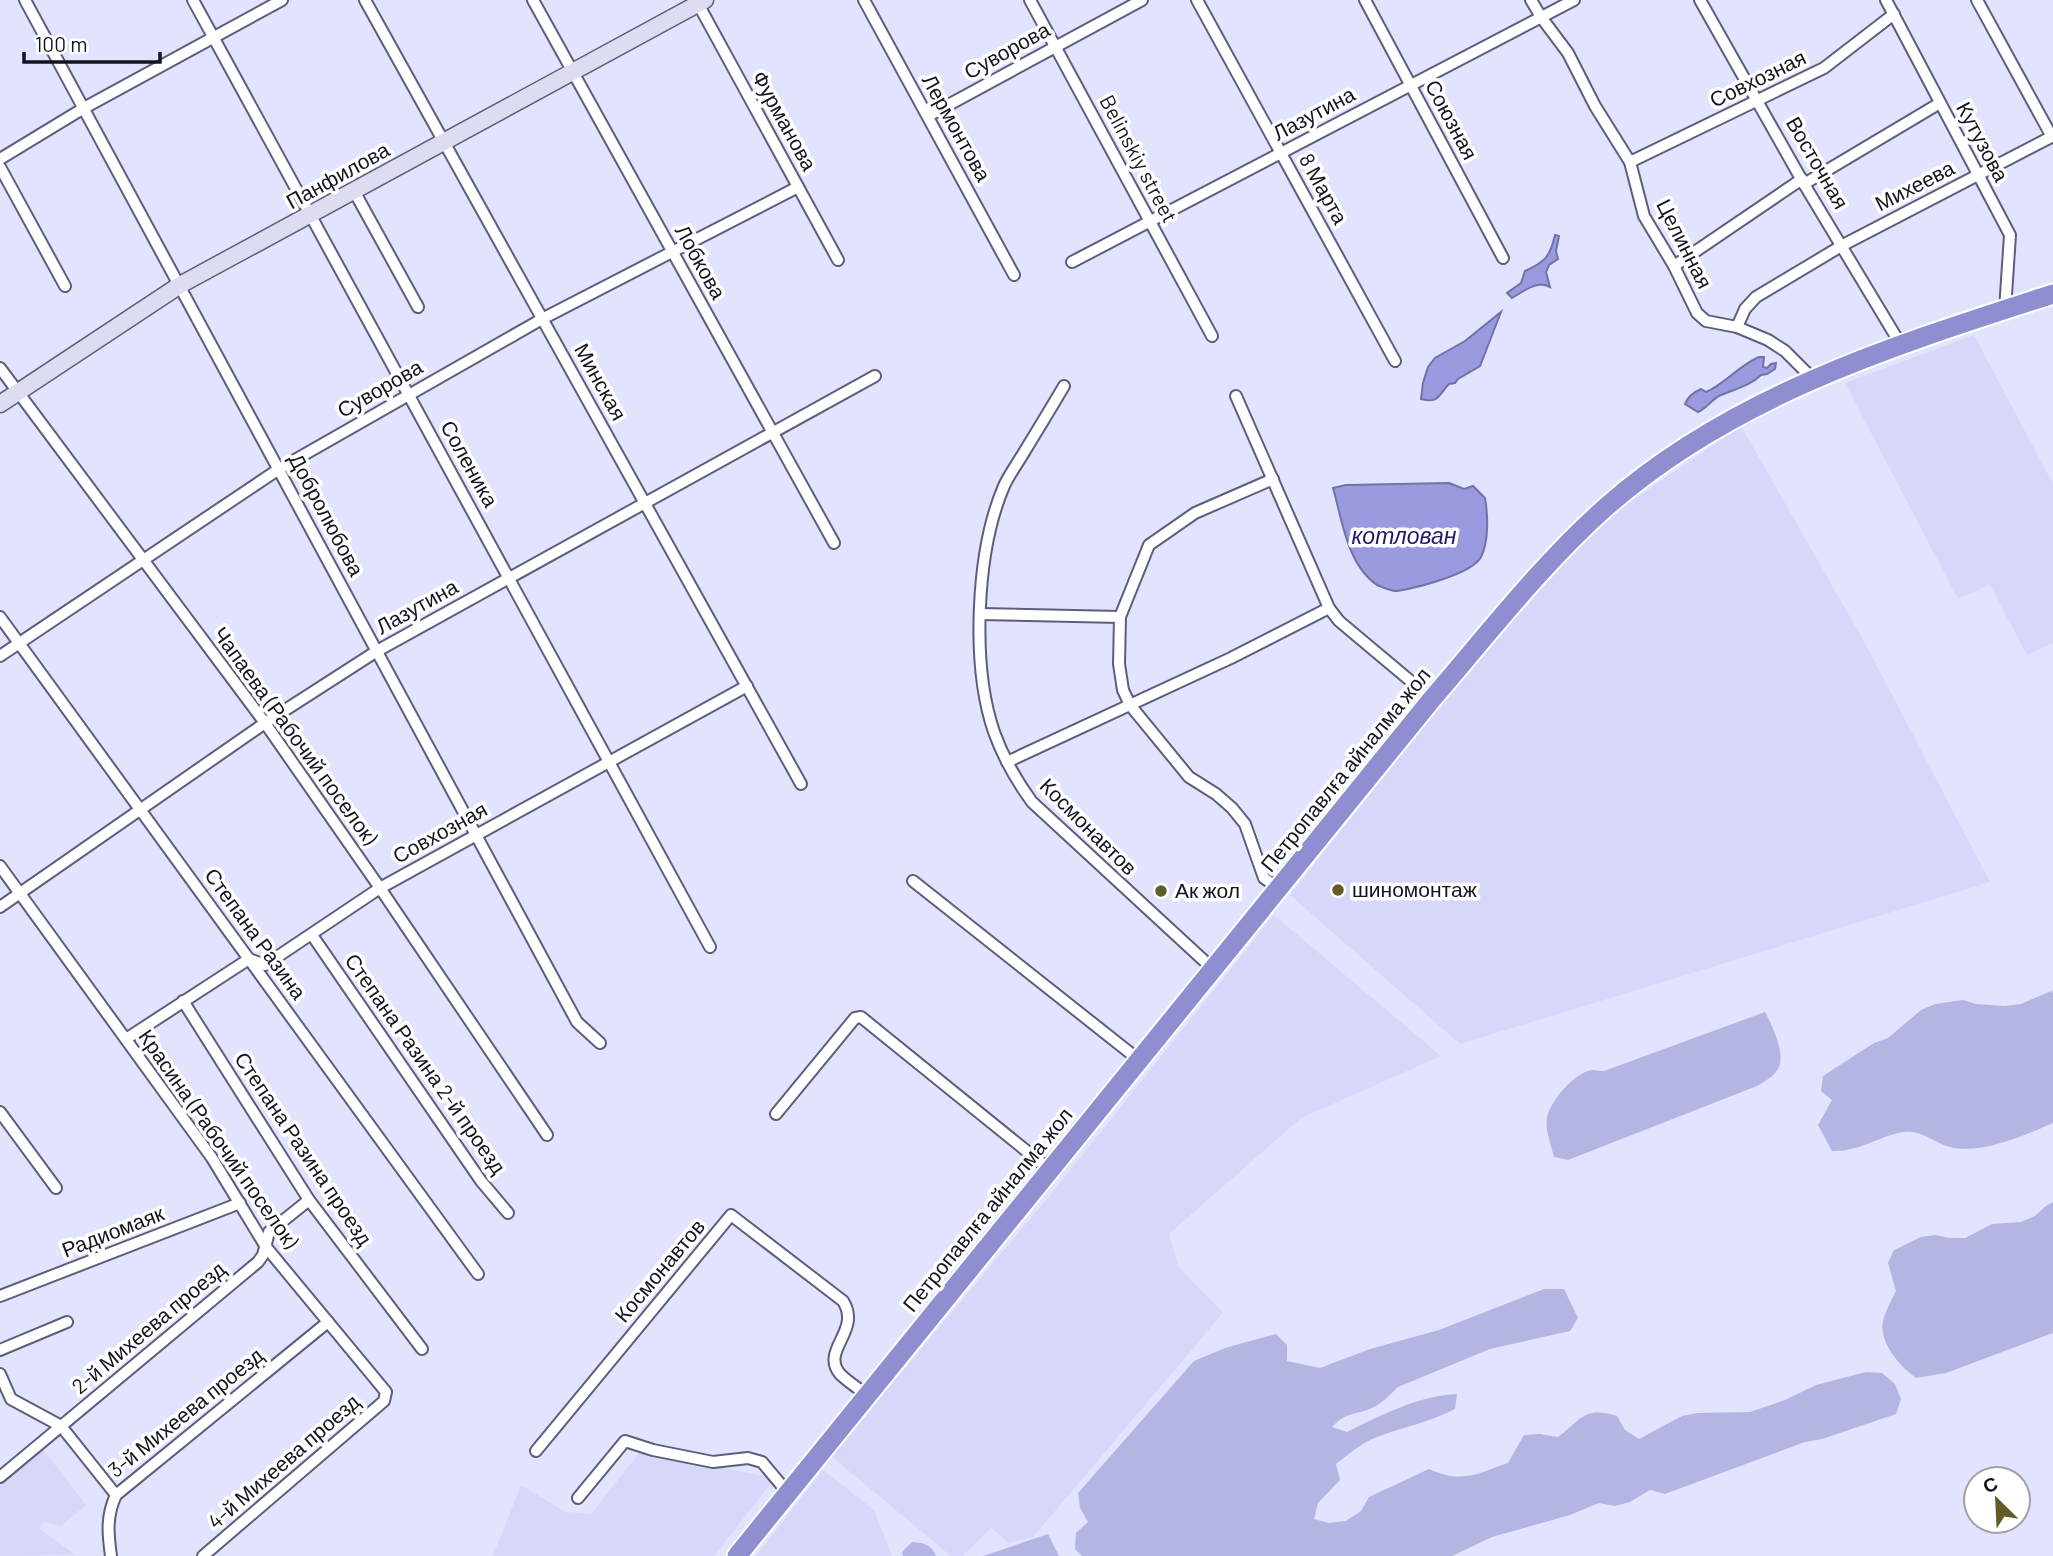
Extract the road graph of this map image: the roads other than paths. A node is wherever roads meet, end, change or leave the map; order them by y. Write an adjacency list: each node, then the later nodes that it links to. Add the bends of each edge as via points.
1 (25, 0): 25 (street, Добролюбова)
2 (193, 0): 19 (street, Соленика)
3 (282, 0): 19 (street)
4 (365, 0): 28 (street, Минская)
5 (533, 0): 21 (street, Лобкова)
6 (864, 0): 26 (street, Лермонтова)
7 (1030, 0): 20 (street, Belinskiy street)
8 (1142, 0): 20 (street, Суворова)
9 (1197, 0): 29 (street, 8 Марта)
10 (1365, 0): 22 (street, Союзная)
11 (1531, 0): 18 (street, Целинная)
12 (1574, 0): 18 (street, Лазутина)
13 (1700, 0): 23 (street, Восточная)
14 (1886, 0): 17 (street, Кутузова)
15 (1977, 0): 27 (street)
16 (700, 1): 21 (street, Панфилова); 35 (street, Фурманова)
17 (1894, 14): 23 (street, Совхозная, via 1824,68); 24 (street, Кутузова)
18 (1541, 17): 22 (street, Лазутина); 31 (street, Целинная, via 1568,53)
19 (214, 37): 25 (street); 37 (street, Соленика)
20 (1055, 47): 26 (street, Суворова); 38 (street, Belinskiy street)
21 (573, 72): 28 (street, Панфилова); 40 (street, Лобкова)
22 (1411, 85): 29 (street, Лазутина); 41 (street, Союзная)
23 (1759, 100): 31 (street, Совхозная); 34 (street, Восточная)
24 (1940, 103): 33 (street, Кутузова); 34 (street)
25 (84, 108): 30 (street); 46 (street, Добролюбова)
26 (928, 116): 45 (street, Лермонтова)
27 (2052, 136): 33 (street, Михеева)
28 (444, 142): 36 (street, Панфилова); 51 (street, Минская)
29 (1281, 153): 38 (street, Лазутина); 55 (street, 8 Марта)
30 (0, 159)
31 (1630, 162): 44 (street, Целинная, via 1644,216)
32 (0, 167): 47 (street)
33 (1978, 176): 39 (street, Михеева); 50 (street, Кутузова, via 2010,235)
34 (1803, 181): 39 (street, Восточная); 44 (street)
35 (798, 187): 40 (street, Суворова); 42 (street, Фурманова)
36 (354, 191): 37 (street, Панфилова); 49 (street)
37 (310, 215): 46 (street, Панфилова); 61 (street, Соленика)
38 (1150, 221): 43 (street, Лазутина); 53 (street, Belinskiy street)
39 (1843, 245): 52 (street, Михеева, via 1756,297); 54 (street, Восточная)
40 (672, 252): 51 (street, Суворова); 64 (street, Лобкова)
41 (1503, 258)
42 (838, 260)
43 (1072, 262)
44 (1674, 266): 52 (street, Целинная, via 1701,318)
45 (1014, 275)
46 (180, 285): 60 (street, Панфилова); 65 (street, Добролюбова)
47 (65, 286)
48 (2053, 294): 50 (highway, Петропавлға айналма жол)
49 (418, 307)
50 (2005, 310): 54 (highway, Петропавлға айналма жол)
51 (542, 319): 61 (street, Суворова); 67 (street, Минская)
52 (1737, 327): 58 (street, Целинная, via 1785,351)
53 (1212, 336)
54 (1901, 345): 58 (highway, Петропавлға айналма жол)
55 (1395, 361)
56 (0, 368): 60 (street, Чапаева (Рабочий поселок))
57 (875, 376): 64 (street, Лазутина)
58 (1813, 379): 79 (highway, Петропавлға айналма жол, via 1703,435 1605,508 1543,570)
59 (1064, 386): 72 (street, Космонавтов, via 1004,485 981,572)
60 (17, 392): 63 (street, Панфилова); 69 (street, Чапаева (Рабочий поселок))
61 (409, 395): 65 (street, Суворова); 70 (street, Соленика)
62 (1236, 396): 66 (street)
63 (0, 404)
64 (772, 433): 67 (street, Лазутина); 68 (street, Лобкова)
65 (279, 469): 69 (street, Суворова); 76 (street, Добролюбова)
66 (1273, 479): 71 (street); 74 (street, via 1195,513 1149,545)
67 (645, 503): 70 (street, Лазутина); 78 (street, Минская)
68 (834, 543)
69 (143, 560): 75 (street, Суворова); 81 (street, Чапаева (Рабочий поселок))
70 (509, 578): 76 (street, Лазутина); 82 (street, Соленика)
71 (1329, 608): 79 (street); 80 (street, Космонавтов)
72 (980, 614): 74 (street); 83 (street, Космонавтов, via 985,698)
73 (0, 617): 75 (street, Степана Разина)
74 (1120, 617): 80 (street, via 1120,677)
75 (19, 643): 77 (street, Суворова); 85 (street, Степана Разина)
76 (377, 651): 81 (street, Лазутина); 86 (street, Добролюбова)
77 (0, 656)
78 (747, 685): 82 (street, Совхозная); 84 (street, Минская)
79 (1432, 699): 90 (highway, Петропавлға айналма жол)
80 (1130, 705): 83 (street, Космонавтов); 90 (street, via 1189,777 1233,807 1250,834 1264,878)
81 (265, 723): 85 (street, Лазутина); 89 (street, Чапаева (Рабочий поселок))
82 (609, 762): 86 (street, Совхозная); 94 (street, Соленика)
83 (1007, 762): 96 (street, Космонавтов, via 1049,819)
84 (801, 783)
85 (140, 810): 91 (street, Лазутина); 95 (street, Степана Разина)
86 (476, 835): 89 (street, Совхозная); 99 (street, Добролюбова, via 577,1022)
87 (0, 866): 91 (street, Красина (Рабочий поселок))
88 (913, 881): 100 (street)
89 (380, 888): 93 (street, Совхозная); 103 (street, Чапаева (Рабочий поселок))
90 (1278, 888): 96 (highway, Петропавлға айналма жол)
91 (20, 893): 92 (street, Лазутина); 98 (street, Красина (Рабочий поселок))
92 (0, 907)
93 (312, 934): 95 (street, Совхозная, via 265,965); 108 (street, Степана Разина 2-й проезд, via 481,1181)
94 (710, 947)
95 (249, 959): 97 (street, Совхозная); 110 (street, Степана Разина)
96 (1213, 969): 100 (highway, Петропавлға айналма жол)
97 (183, 1001): 98 (street, Совхозная); 106 (street, Степана Разина проезд)
98 (126, 1039): 107 (street, Красина (Рабочий поселок))
99 (600, 1043)
100 (1139, 1060): 104 (highway, Петропавлға айналма жол)
101 (0, 1112): 105 (street)
102 (776, 1114): 104 (street, via 855,1018 861,1017)
103 (547, 1135)
104 (1050, 1170): 118 (highway, Петропавлға айналма жол)
105 (56, 1188)
106 (309, 1200): 109 (street, 2-й Михеева проезд, via 269,1232); 114 (street, Степана Разина проезд)
107 (240, 1203): 109 (street, Красина (Рабочий поселок)); 111 (street, Радиомаяк)
108 (508, 1213)
109 (266, 1247): 113 (street, Красина (Рабочий поселок)); 119 (street, 2-й Михеева проезд, via 258,1262)
110 (478, 1274)
111 (0, 1296)
112 (67, 1322): 115 (street)
113 (328, 1322): 117 (street, Красина (Рабочий поселок)); 123 (street, 3-й Михеева проезд)
114 (422, 1349)
115 (0, 1350)
116 (0, 1374): 119 (street, via 11,1399)
117 (387, 1395): 126 (street, 4-й Михеева проезд)
118 (867, 1395): 120 (street, Космонавтов, via 842,1376 834,1361 848,1327 843,1301 731,1215); 122 (highway, Петропавлға айналма жол)
119 (61, 1426): 121 (street, 2-й Михеева проезд); 123 (street)
120 (536, 1451)
121 (0, 1477)
122 (788, 1493): 124 (street, via 762,1462 748,1458 713,1462 625,1441); 127 (highway, Петропавлға айналма жол)
123 (116, 1495): 125 (street, 3-й Михеева проезд, via 107,1523)
124 (578, 1498)
125 (111, 1556)
126 (204, 1556)
127 (737, 1556)

